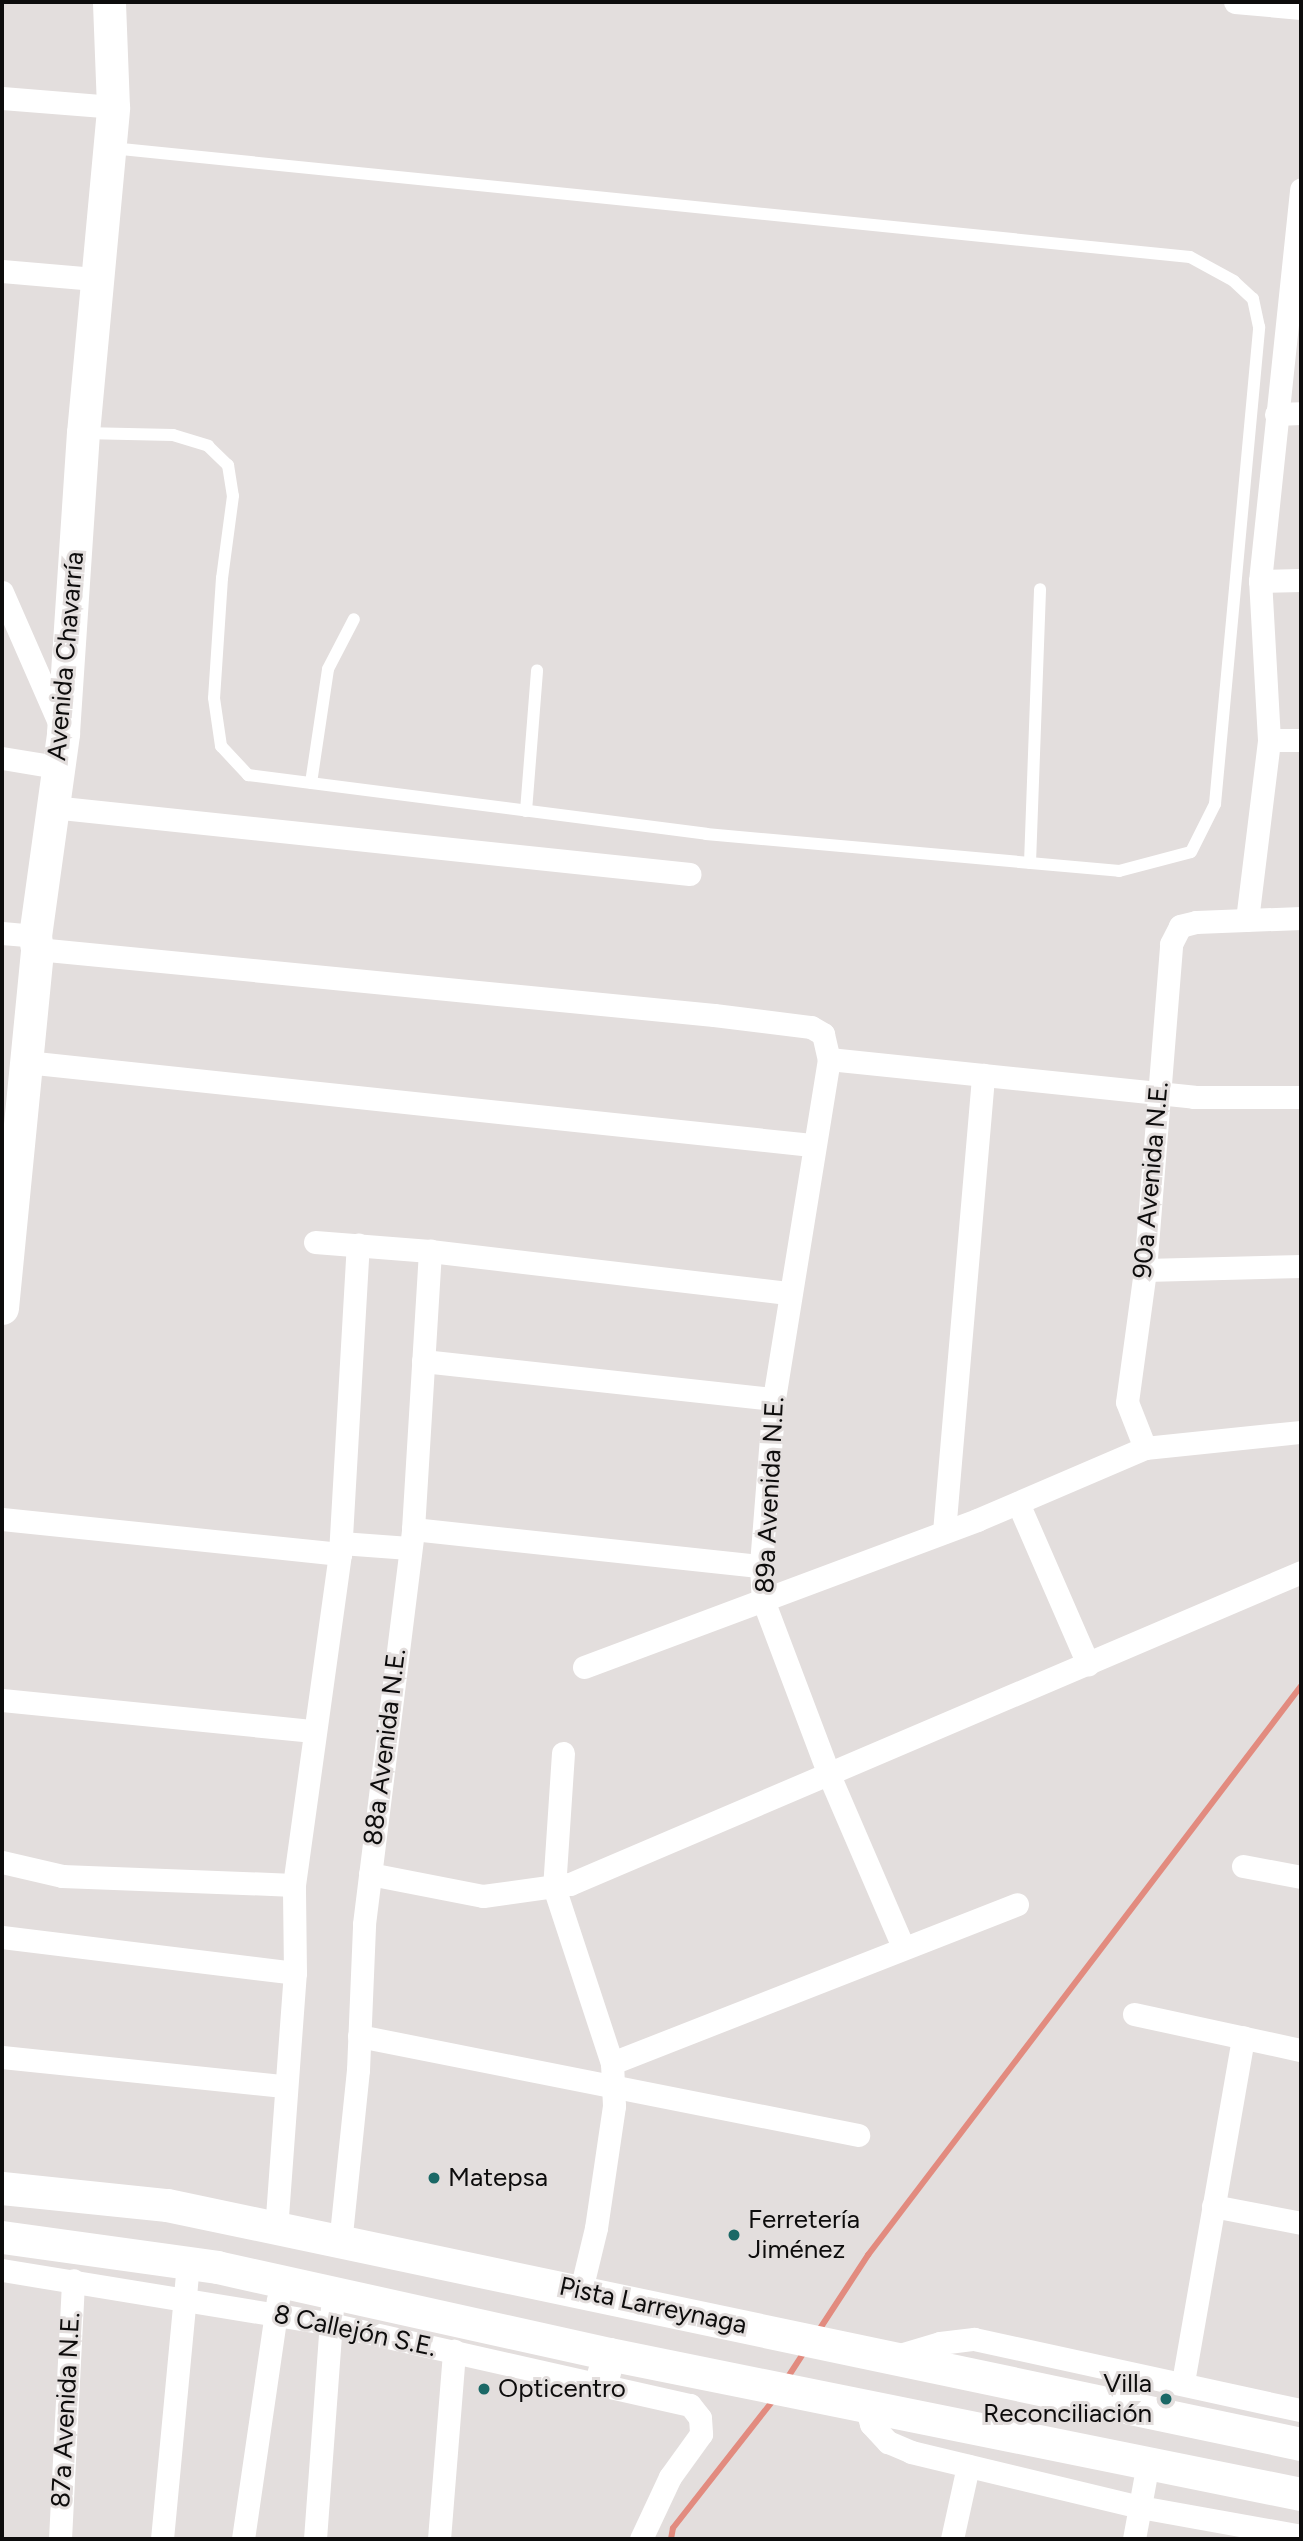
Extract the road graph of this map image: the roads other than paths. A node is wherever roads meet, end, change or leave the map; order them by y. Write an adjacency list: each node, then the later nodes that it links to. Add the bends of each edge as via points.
1 (109, 2): 6 (main road, Avenida Chavarría)
2 (1235, 2): 3 (street)
3 (1243, 2): 4 (street)
4 (1301, 8)
5 (2, 98): 6 (street)
6 (113, 107): 7 (main road, Avenida Chavarría)
7 (108, 148): 11 (main road, Avenida Chavarría); 29 (lane, via 1190,257 1234,281 1252,299 1259,327 1215,804 1191,852 1119,871)
8 (1301, 189): 9 (street)
9 (1299, 239): 13 (street)
10 (2, 271): 11 (street)
11 (95, 279): 14 (main road, Avenida Chavarría)
12 (1301, 413): 13 (street)
13 (1276, 414): 16 (street)
14 (83, 433): 21 (main road, Avenida Chavarría); 26 (lane, via 173,436 208,446 228,465 233,496 214,698 221,746 248,775)
15 (1301, 580): 16 (street)
16 (1260, 581): 22 (street)
17 (1040, 589): 29 (lane)
18 (2, 592): 21 (street)
19 (354, 619): 26 (lane, via 328,669)
20 (537, 670): 28 (lane)
21 (63, 733): 25 (main road, Avenida Chavarría)
22 (1269, 740): 23 (street); 32 (street)
23 (1301, 740)
24 (2, 758): 25 (street)
25 (57, 767): 27 (main road, Avenida Chavarría)
26 (311, 783): 28 (lane)
27 (52, 807): 30 (street); 34 (main road, Avenida Chavarría)
28 (526, 811): 29 (lane, via 706,834)
29 (1030, 863)
30 (689, 874)
31 (1301, 918): 32 (street)
32 (1247, 920): 38 (street, 90a Avenida N.E., via 1180,926 1171,944)
33 (2, 933): 34 (street)
34 (36, 943): 35 (street, via 811,1027 822,1034); 36 (main road, Avenida Chavarría)
35 (828, 1059): 37 (street); 40 (street, 89a Avenida N.E.)
36 (26, 1062): 40 (street); 46 (main road, Avenida Chavarría)
37 (983, 1075): 38 (street); 54 (street)
38 (1158, 1093): 39 (street); 45 (street, 90a Avenida N.E.)
39 (1301, 1097)
40 (812, 1145): 47 (street, 89a Avenida N.E.)
41 (315, 1242): 42 (street)
42 (358, 1245): 43 (street); 56 (street)
43 (430, 1251): 47 (street); 48 (street, 88a Avenida N.E.)
44 (1301, 1266): 45 (street)
45 (1145, 1270): 51 (street, 90a Avenida N.E., via 1127,1402)
46 (3, 1286)
47 (790, 1293): 49 (street, 89a Avenida N.E.)
48 (423, 1361): 49 (street); 55 (street, 88a Avenida N.E.)
49 (774, 1399): 57 (street, 89a Avenida N.E.)
50 (1301, 1432): 51 (street)
51 (1145, 1448): 52 (street)
52 (1018, 1503): 54 (street); 60 (street)
53 (2, 1519): 56 (street)
54 (944, 1532): 59 (street)
55 (411, 1539): 56 (street); 57 (street); 68 (street, 88a Avenida N.E.)
56 (340, 1548): 63 (street)
57 (761, 1566): 59 (street, 89a Avenida N.E.)
58 (1301, 1572): 60 (street)
59 (763, 1600): 61 (street); 65 (street, 89a Avenida N.E.)
60 (1088, 1664): 65 (street)
61 (584, 1667)
62 (2, 1700): 63 (street)
63 (313, 1731): 70 (street)
64 (563, 1754): 71 (street)
65 (829, 1775): 71 (street, via 570,1884); 74 (street, 89a Avenida N.E.)
66 (2, 1862): 70 (street, via 62,1876)
67 (1243, 1866): 69 (street)
68 (370, 1874): 71 (street, via 483,1896); 77 (street, 88a Avenida N.E.)
69 (1301, 1877)
70 (294, 1885): 75 (street)
71 (554, 1886): 81 (street)
72 (1017, 1904): 74 (street)
73 (2, 1937): 75 (street)
74 (903, 1947): 81 (street)
75 (295, 1973): 82 (street)
76 (1134, 2014): 78 (street)
77 (359, 2036): 81 (street); 89 (street, 88a Avenida N.E.)
78 (1243, 2037): 79 (street); 85 (street)
79 (1301, 2050)
80 (2, 2057): 82 (street)
81 (612, 2074): 83 (street); 94 (street, via 596,2228)
82 (284, 2086): 87 (street)
83 (858, 2135)
84 (2, 2188): 87 (main road, Pista Larreynaga, via 167,2205)
85 (1213, 2206): 86 (street); 103 (street)
86 (1301, 2223)
87 (276, 2230): 89 (main road, Pista Larreynaga); 90 (main road, via 246,2233)
88 (2, 2237): 90 (main road, Pista Larreynaga)
89 (340, 2244): 94 (main road, Pista Larreynaga)
90 (202, 2265): 93 (main road, Pista Larreynaga); 95 (street)
91 (2, 2270): 92 (street, 8 Callejón S.E.)
92 (73, 2280): 95 (street, 8 Callejón S.E.); 113 (street, 87a Avenida N.E.)
93 (281, 2281): 96 (main road, Pista Larreynaga); 98 (street)
94 (581, 2290): 97 (main road, Pista Larreynaga)
95 (181, 2298): 98 (street, 8 Callejón S.E.); 114 (street)
96 (332, 2308): 98 (street, 8 Callejón S.E.); 99 (main road, Pista Larreynaga); 100 (street, 8 Callejón S.E.); 116 (street)
97 (690, 2313): 99 (main road, via 688,2336 680,2348 663,2353 549,2331); 101 (main road, Pista Larreynaga)
98 (276, 2314): 115 (street)
99 (530, 2333): 102 (main road, Pista Larreynaga)
100 (454, 2351): 102 (street, 8 Callejón S.E.); 117 (street)
101 (878, 2355): 103 (street, via 974,2339); 104 (main road); 106 (main road, Pista Larreynaga)
102 (605, 2368): 104 (main road, Pista Larreynaga, via 760,2383); 118 (street, 8 Callejón S.E., via 690,2405 700,2417 701,2434 670,2477)
103 (1183, 2382): 105 (street)
104 (865, 2404): 107 (main road, Pista Larreynaga); 109 (street, via 872,2424 888,2442)
105 (1301, 2410)
106 (1289, 2441): 107 (main road, via 1258,2469 1237,2472 1111,2448)
107 (1081, 2448): 108 (main road, Pista Larreynaga)
108 (1148, 2463): 110 (main road, Pista Larreynaga); 111 (street)
109 (968, 2466): 111 (street); 119 (street)
110 (1301, 2494)
111 (1140, 2507): 112 (street); 120 (street)
112 (1301, 2536)
113 (60, 2539)
114 (162, 2539)
115 (243, 2539)
116 (314, 2539)
117 (439, 2539)
118 (641, 2539)
119 (952, 2539)
120 (1134, 2539)

